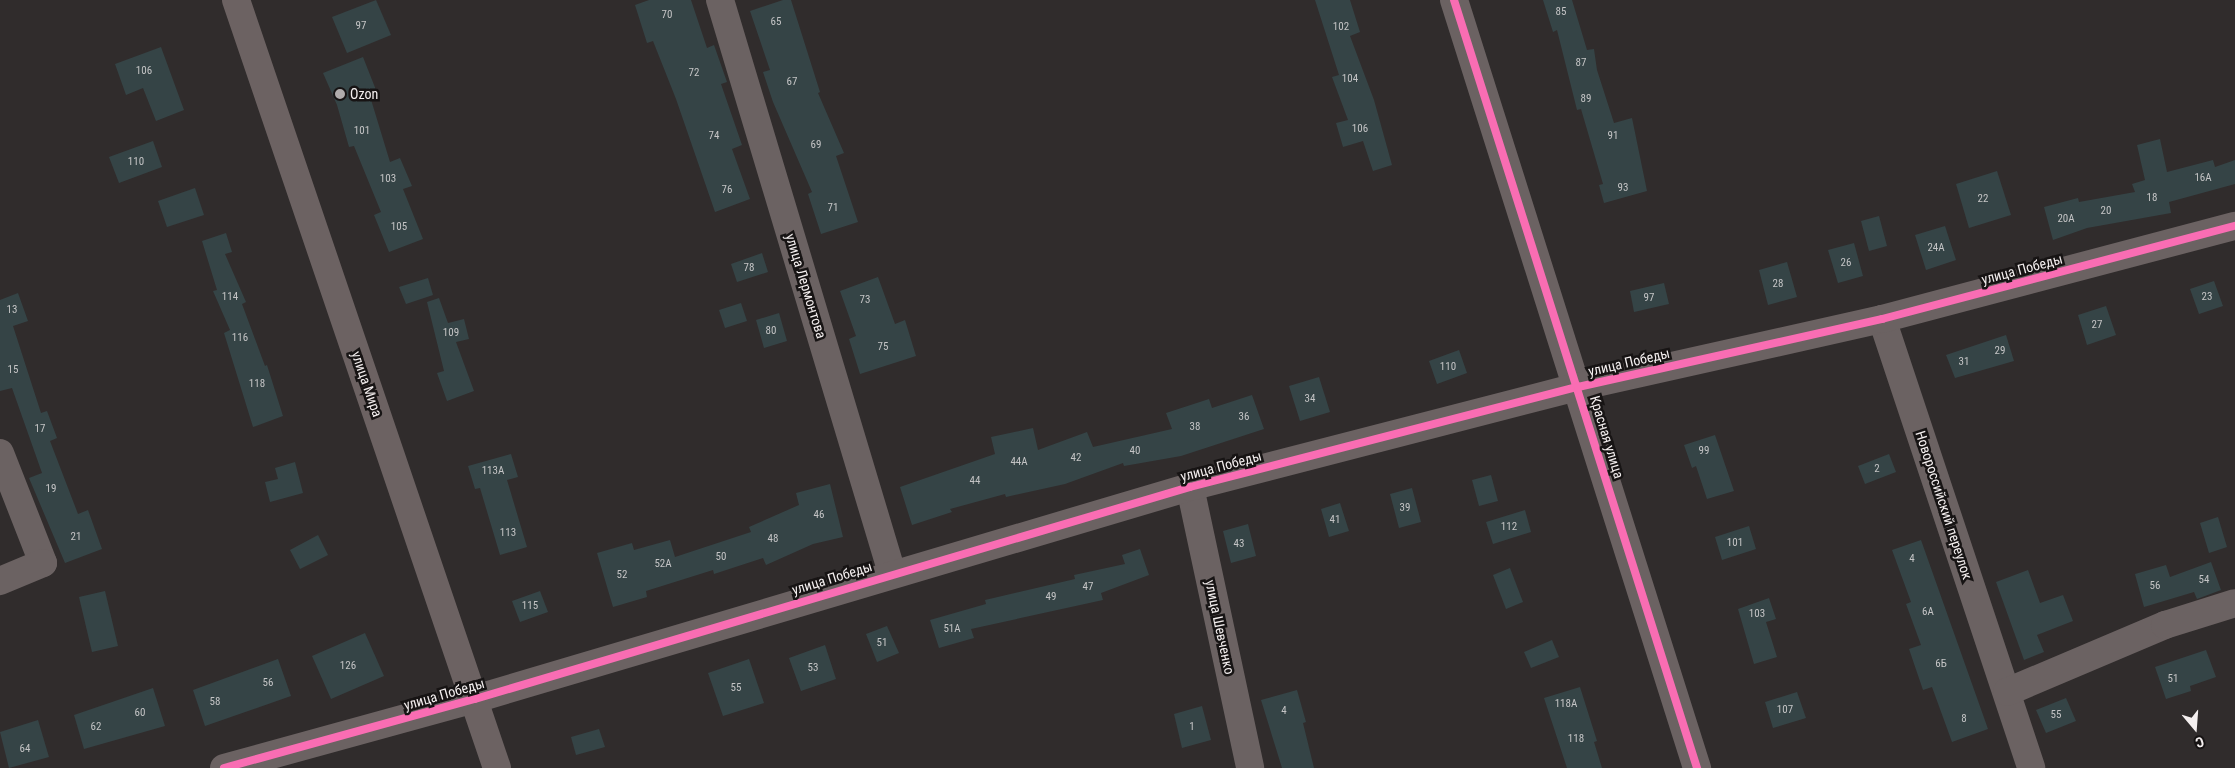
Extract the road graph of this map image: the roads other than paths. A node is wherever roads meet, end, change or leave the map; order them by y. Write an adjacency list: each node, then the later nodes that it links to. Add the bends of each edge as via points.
1 (236, 0): 13 (main road, улица Мира)
2 (720, 0): 9 (street, улица Лермонтова)
3 (1454, 0): 6 (street, Красная улица)
4 (2235, 226): 5 (street, улица Победы)
5 (1882, 319): 6 (street, улица Победы); 12 (street, Новороссийский переулок)
6 (1578, 386): 8 (street, улица Победы); 17 (street, Красная улица)
7 (0, 453): 10 (street, via 43,563)
8 (1190, 487): 9 (street, улица Победы); 16 (street, улица Шевченко)
9 (892, 573): 13 (street, улица Победы)
10 (0, 581)
11 (2235, 603): 12 (street, via 2165,626)
12 (2007, 692): 18 (street, Новороссийский переулок)
13 (475, 699): 14 (street, улица Победы); 15 (main road, улица Мира)
14 (224, 768)
15 (498, 768)
16 (1250, 768)
17 (1697, 768)
18 (2031, 768)

